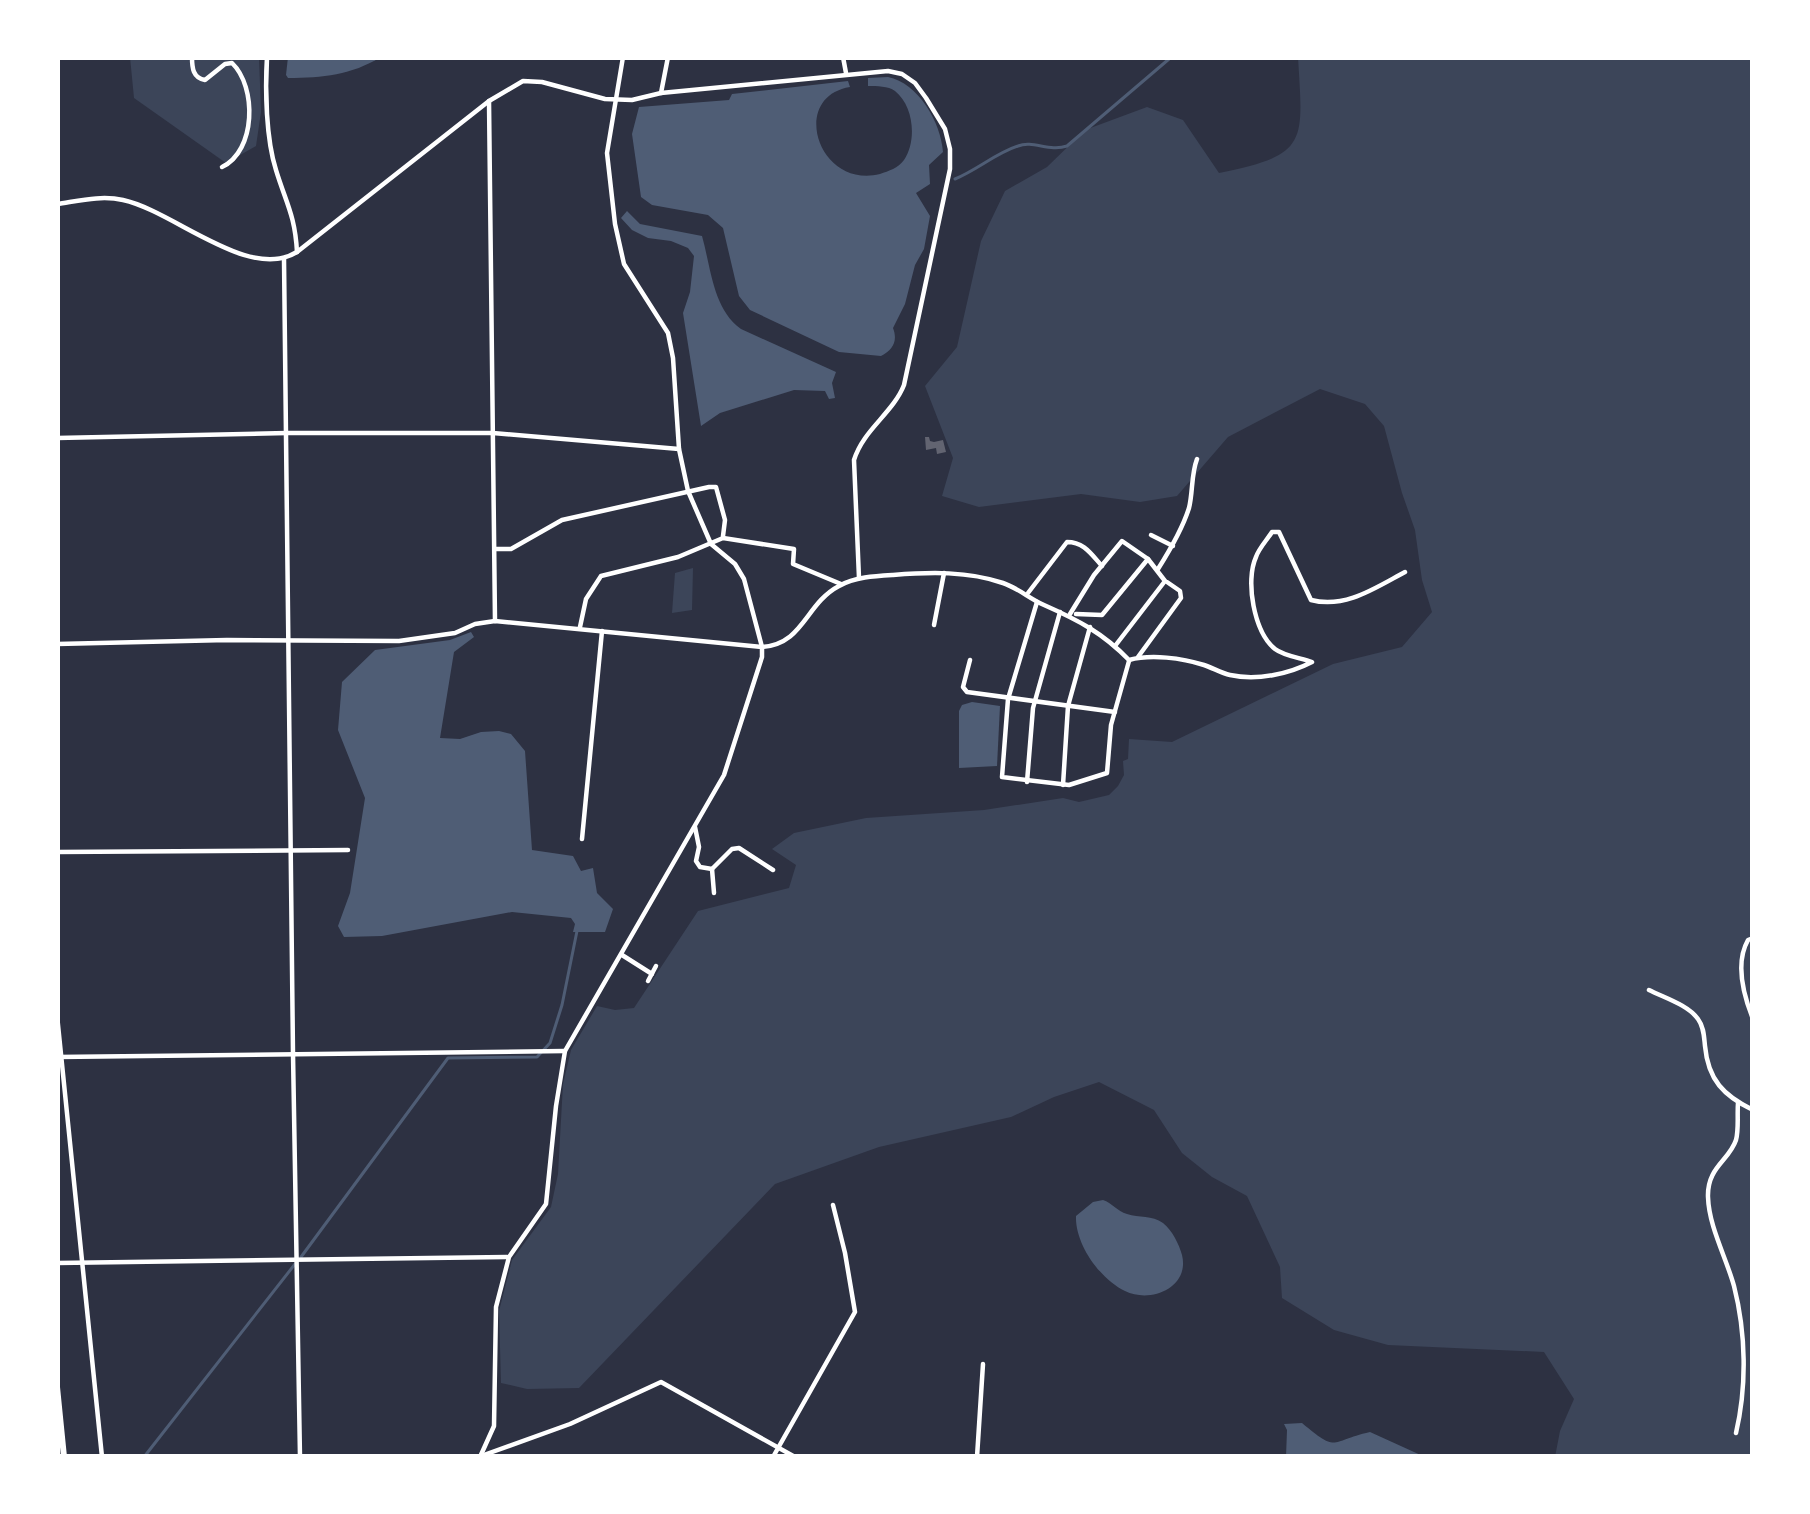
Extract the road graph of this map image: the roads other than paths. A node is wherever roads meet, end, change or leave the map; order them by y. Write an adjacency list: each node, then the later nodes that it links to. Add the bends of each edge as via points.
1 (192, 57): 10 (street, via 194,74 206,80 232,63 249,94 242,148)
2 (267, 57): 12 (street, via 271,147)
3 (622, 57): 8 (street)
4 (668, 57): 7 (street)
5 (843, 57): 6 (street)
6 (846, 74): 7 (street); 30 (street, via 888,71 915,83 950,149 904,385 854,460)
7 (661, 93): 8 (street)
8 (616, 100): 9 (street, via 532,80); 17 (street, via 607,153 615,224 624,264 668,332)
9 (490, 101): 12 (street); 15 (street)
10 (223, 166)
11 (57, 204): 13 (street, via 124,200 244,256)
12 (296, 252): 13 (street)
13 (284, 259): 14 (street)
14 (286, 433): 15 (street); 16 (street); 42 (street)
15 (493, 434): 17 (street); 24 (street)
16 (57, 438)
17 (679, 449): 19 (street)
18 (1198, 460): 23 (street)
19 (688, 490): 21 (street, via 716,487); 22 (street); 24 (street, via 562,520 511,549)
20 (1151, 535): 23 (street)
21 (723, 538): 22 (street); 32 (street, via 794,549 793,564)
22 (711, 544): 40 (street, via 601,576); 44 (street, via 744,579)
23 (1172, 545): 27 (street)
24 (495, 549): 37 (street)
25 (1148, 559): 26 (street, via 1122,542); 27 (street); 36 (street, via 1102,615)
26 (1102, 566): 33 (street, via 1067,542); 36 (street)
27 (1158, 569): 31 (street)
28 (1405, 572): 46 (street, via 1354,598 1316,602 1272,532 1252,568 1256,618 1277,651 1312,662 1286,673 1233,676)
29 (944, 573): 30 (street); 33 (street, via 1002,582); 38 (street)
30 (860, 578): 32 (street)
31 (1165, 581): 45 (street); 46 (street, via 1181,598)
32 (841, 584): 44 (street, via 793,637)
33 (1027, 595): 34 (street)
34 (1037, 602): 35 (street); 51 (street)
35 (1060, 611): 36 (street); 52 (street)
36 (1070, 614): 39 (street)
37 (495, 621): 40 (street); 42 (street, via 399,641)
38 (934, 625)
39 (1090, 627): 45 (street); 53 (street)
40 (579, 629): 41 (street)
41 (602, 631): 44 (street); 58 (street)
42 (290, 640): 43 (street); 59 (street)
43 (57, 644)
44 (762, 646): 57 (street, via 732,754)
45 (1115, 646): 47 (street)
46 (1138, 657): 47 (street)
47 (1129, 660): 54 (street)
48 (970, 661): 50 (street, via 963,687)
49 (986, 681): 50 (street)
50 (983, 694): 51 (street)
51 (1008, 699): 52 (street); 55 (street, via 1002,777)
52 (1034, 702): 53 (street); 55 (street)
53 (1068, 706): 54 (street); 56 (street)
54 (1115, 712): 56 (street, via 1107,773)
55 (1028, 782): 56 (street)
56 (1063, 784)
57 (694, 827): 62 (street, via 696,861); 66 (street)
58 (582, 839)
59 (292, 850): 60 (street); 61 (street); 72 (street)
60 (348, 850)
61 (57, 852)
62 (712, 869): 63 (street, via 739,848); 64 (street)
63 (773, 870)
64 (714, 893)
65 (1753, 938): 70 (street, via 1740,953)
66 (622, 956): 67 (street, via 650,978); 71 (street)
67 (656, 966)
68 (1649, 990): 74 (street, via 1696,1016 1714,1081)
69 (57, 1015): 73 (street)
70 (1753, 1019)
71 (566, 1051): 72 (street); 77 (street, via 546,1204)
72 (293, 1054): 73 (street); 78 (street)
73 (59, 1057): 79 (street)
74 (1738, 1103): 75 (street); 83 (street, via 1736,1138 1708,1186 1743,1331)
75 (1753, 1110)
76 (833, 1205): 84 (street, via 855,1312)
77 (509, 1257): 78 (street); 88 (street, via 496,1307 494,1426)
78 (296, 1260): 79 (street); 87 (street)
79 (80, 1261): 80 (street); 86 (street)
80 (57, 1262)
81 (983, 1364): 91 (street)
82 (57, 1387): 85 (street)
83 (1736, 1433)
84 (778, 1448): 88 (street, via 661,1382); 89 (street); 90 (street)
85 (64, 1457)
86 (102, 1457)
87 (301, 1457)
88 (479, 1457)
89 (773, 1457)
90 (795, 1457)
91 (976, 1457)

